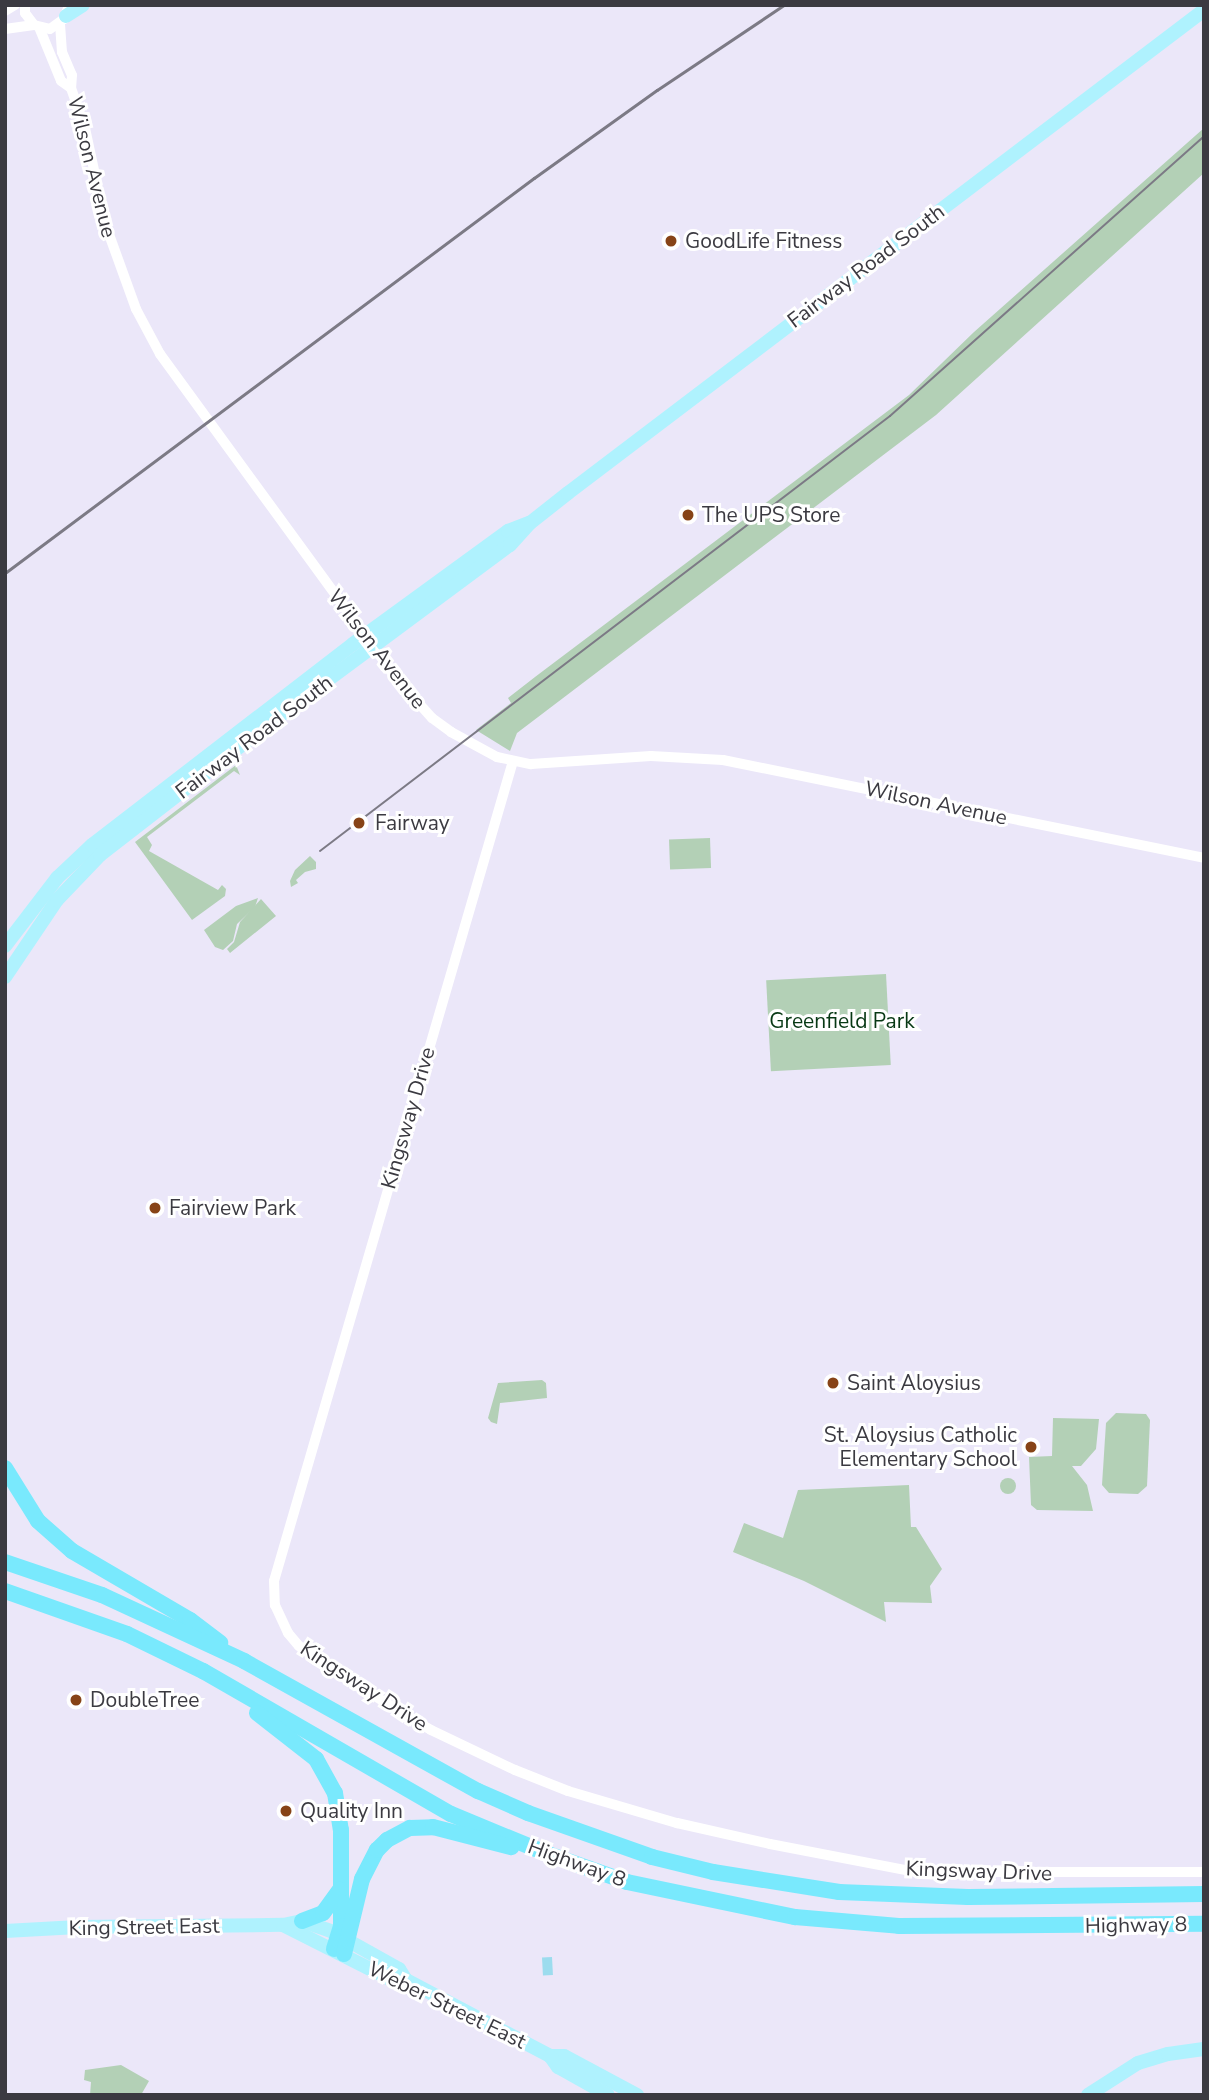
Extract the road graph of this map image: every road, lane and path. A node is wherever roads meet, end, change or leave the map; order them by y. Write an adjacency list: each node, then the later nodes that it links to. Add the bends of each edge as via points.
1 (15, 5): 6 (street)
2 (25, 5): 9 (street, via 25,13)
3 (83, 5): 7 (main road)
4 (1191, 5): 8 (main road)
5 (1204, 10): 8 (main road, Fairway Road South)
6 (5, 11)
7 (65, 15): 9 (street, via 50,29); 11 (street, Wilson Avenue, via 62,51 72,75)
8 (1186, 22): 12 (main road, Fairway Road South, via 530,523 509,531)
9 (36, 26): 10 (street); 11 (street, via 61,81)
10 (5, 29)
11 (71, 88): 12 (street, Wilson Avenue, via 120,271 160,354)
12 (370, 641): 13 (street, Wilson Avenue, via 432,718 470,744); 15 (main road, Fairway Road South, via 83,852 41,897); 16 (main road, Fairway Road South, via 100,855 57,900)
13 (513, 761): 14 (street, Wilson Avenue, via 561,765 651,756 723,760); 23 (street, Kingsway Drive, via 274,1581 275,1605 288,1633 345,1678 432,1730 568,1791 666,1820 916,1872)
14 (1204, 858)
15 (5, 946)
16 (5, 977)
17 (5, 1468): 20 (highway, via 38,1521 72,1552 190,1620)
18 (5, 1562): 20 (highway, Highway 8, via 102,1595)
19 (5, 1591): 21 (highway, Highway 8, via 127,1634)
20 (244, 1661): 25 (highway, Highway 8, via 478,1791 590,1837 701,1869 839,1892 968,1897)
21 (236, 1690): 22 (highway, Highway 8, via 451,1814); 24 (highway, via 257,1713 316,1759 331,1783 340,1815)
22 (548, 1854): 27 (highway, Highway 8, via 626,1882 795,1917 953,1928); 30 (highway, via 433,1827 399,1833 369,1862)
23 (1204, 1872)
24 (341, 1887): 26 (highway, via 323,1913); 30 (highway)
25 (1204, 1894)
26 (302, 1921): 28 (main road, King Street East); 30 (main road)
27 (1204, 1924)
28 (283, 1925): 29 (main road, King Street East); 30 (main road, King Street East)
29 (5, 1931)
30 (341, 1945): 32 (main road, Weber Street East, via 392,1980 405,1980)
31 (1204, 2049): 35 (main road, via 1138,2063)
32 (550, 2056): 33 (main road, Weber Street East, via 558,2067); 34 (main road, Weber Street East, via 564,2056)
33 (608, 2095)
34 (637, 2095)
35 (1088, 2095)

